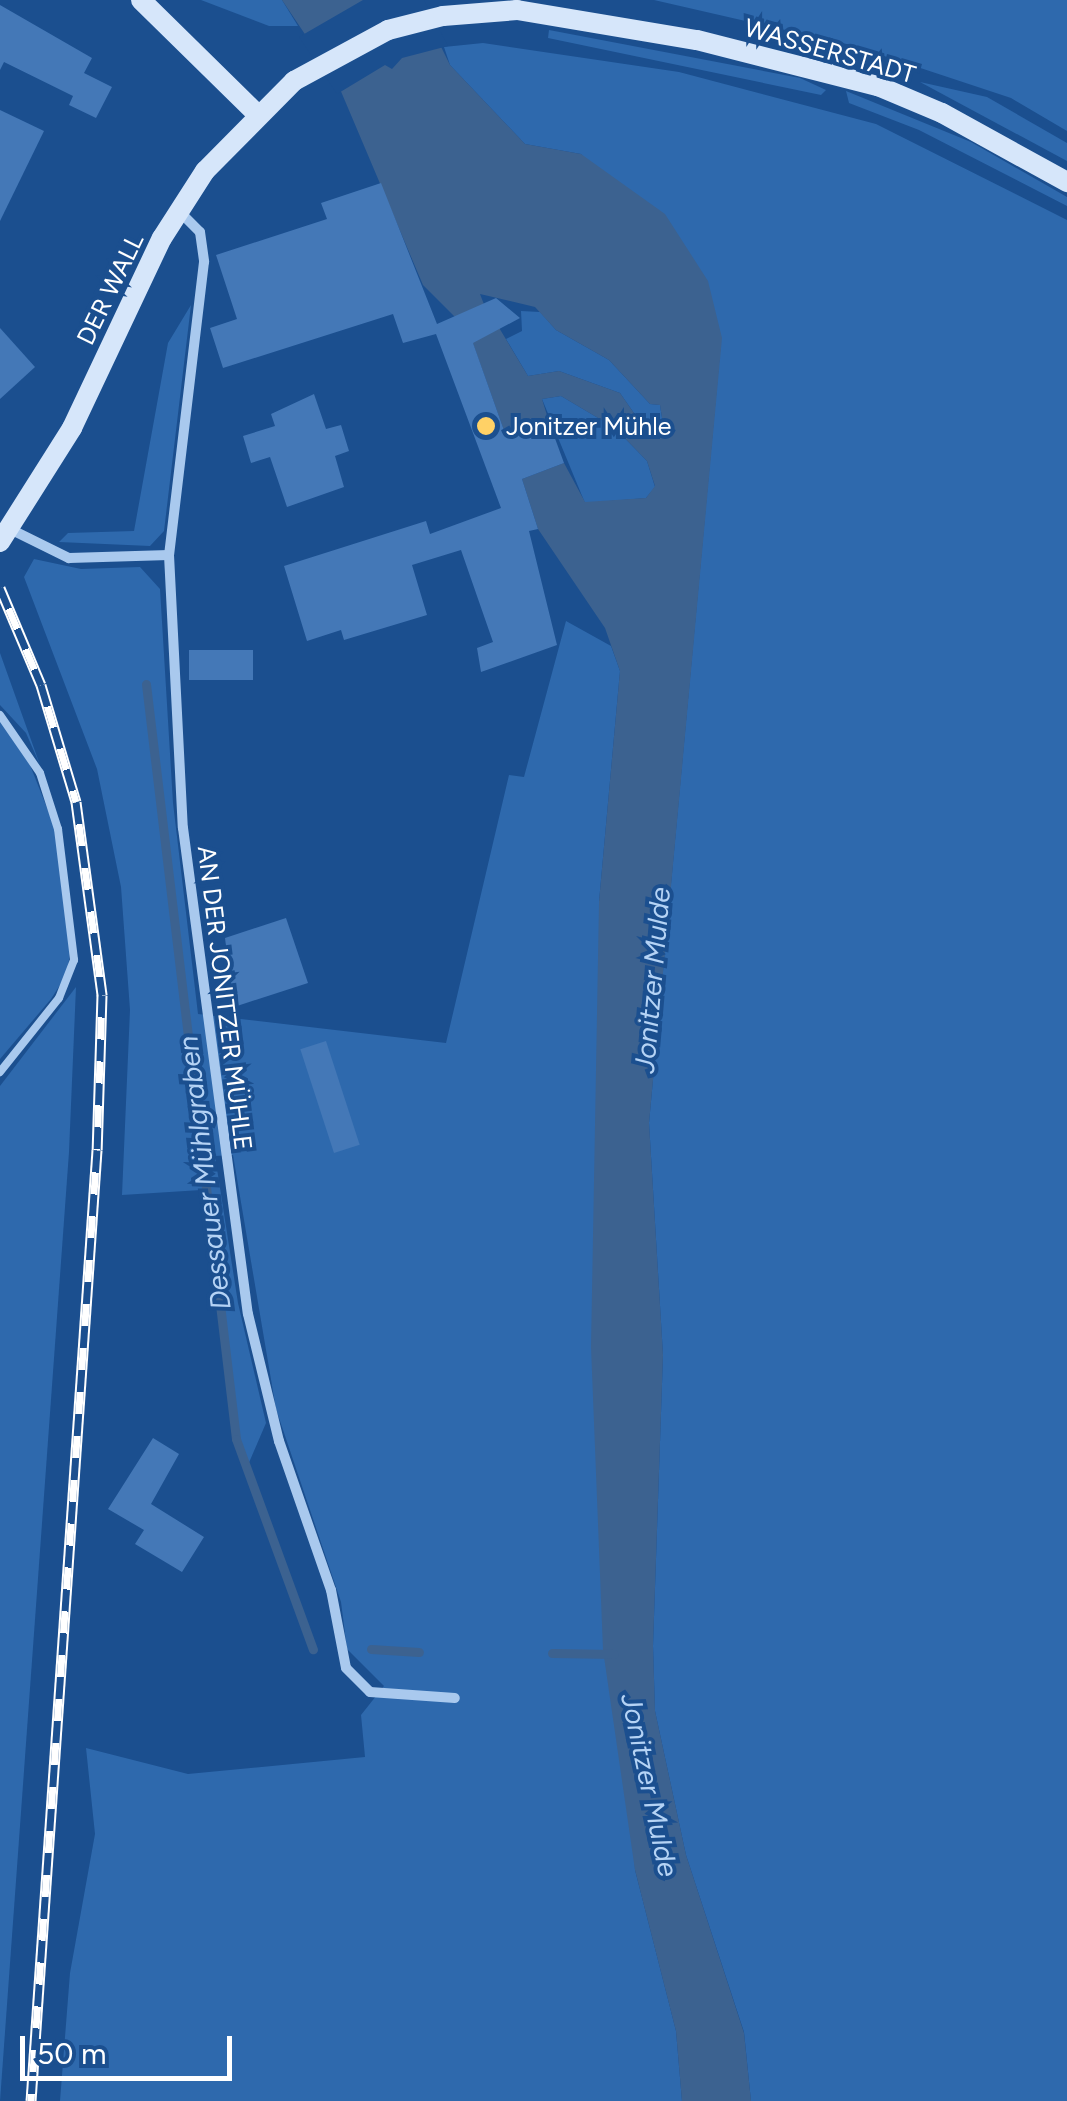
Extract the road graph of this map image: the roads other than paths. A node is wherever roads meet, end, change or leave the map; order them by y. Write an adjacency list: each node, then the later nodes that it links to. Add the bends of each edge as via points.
1 (140, 0): 4 (main road)
2 (553, 6): 3 (main road, WASSERSTADT, via 443,16 364,40); 5 (main road, WASSERSTADT, via 878,86)
3 (294, 81): 4 (main road, DER WALL)
4 (256, 113): 6 (main road, DER WALL)
5 (1067, 182)
6 (178, 210): 7 (main road, DER WALL, via 72,428); 8 (street, AN DER JONITZER MÜHLE, via 200,232 204,262)
7 (5, 535): 8 (street, via 68,558)
8 (169, 554): 11 (street, AN DER JONITZER MÜHLE, via 183,828 228,1180 265,1394 331,1590 346,1668 370,1692)
9 (0, 715): 10 (lane, via 40,774 58,829 74,960 59,998)
10 (0, 1072)
11 (455, 1698)

